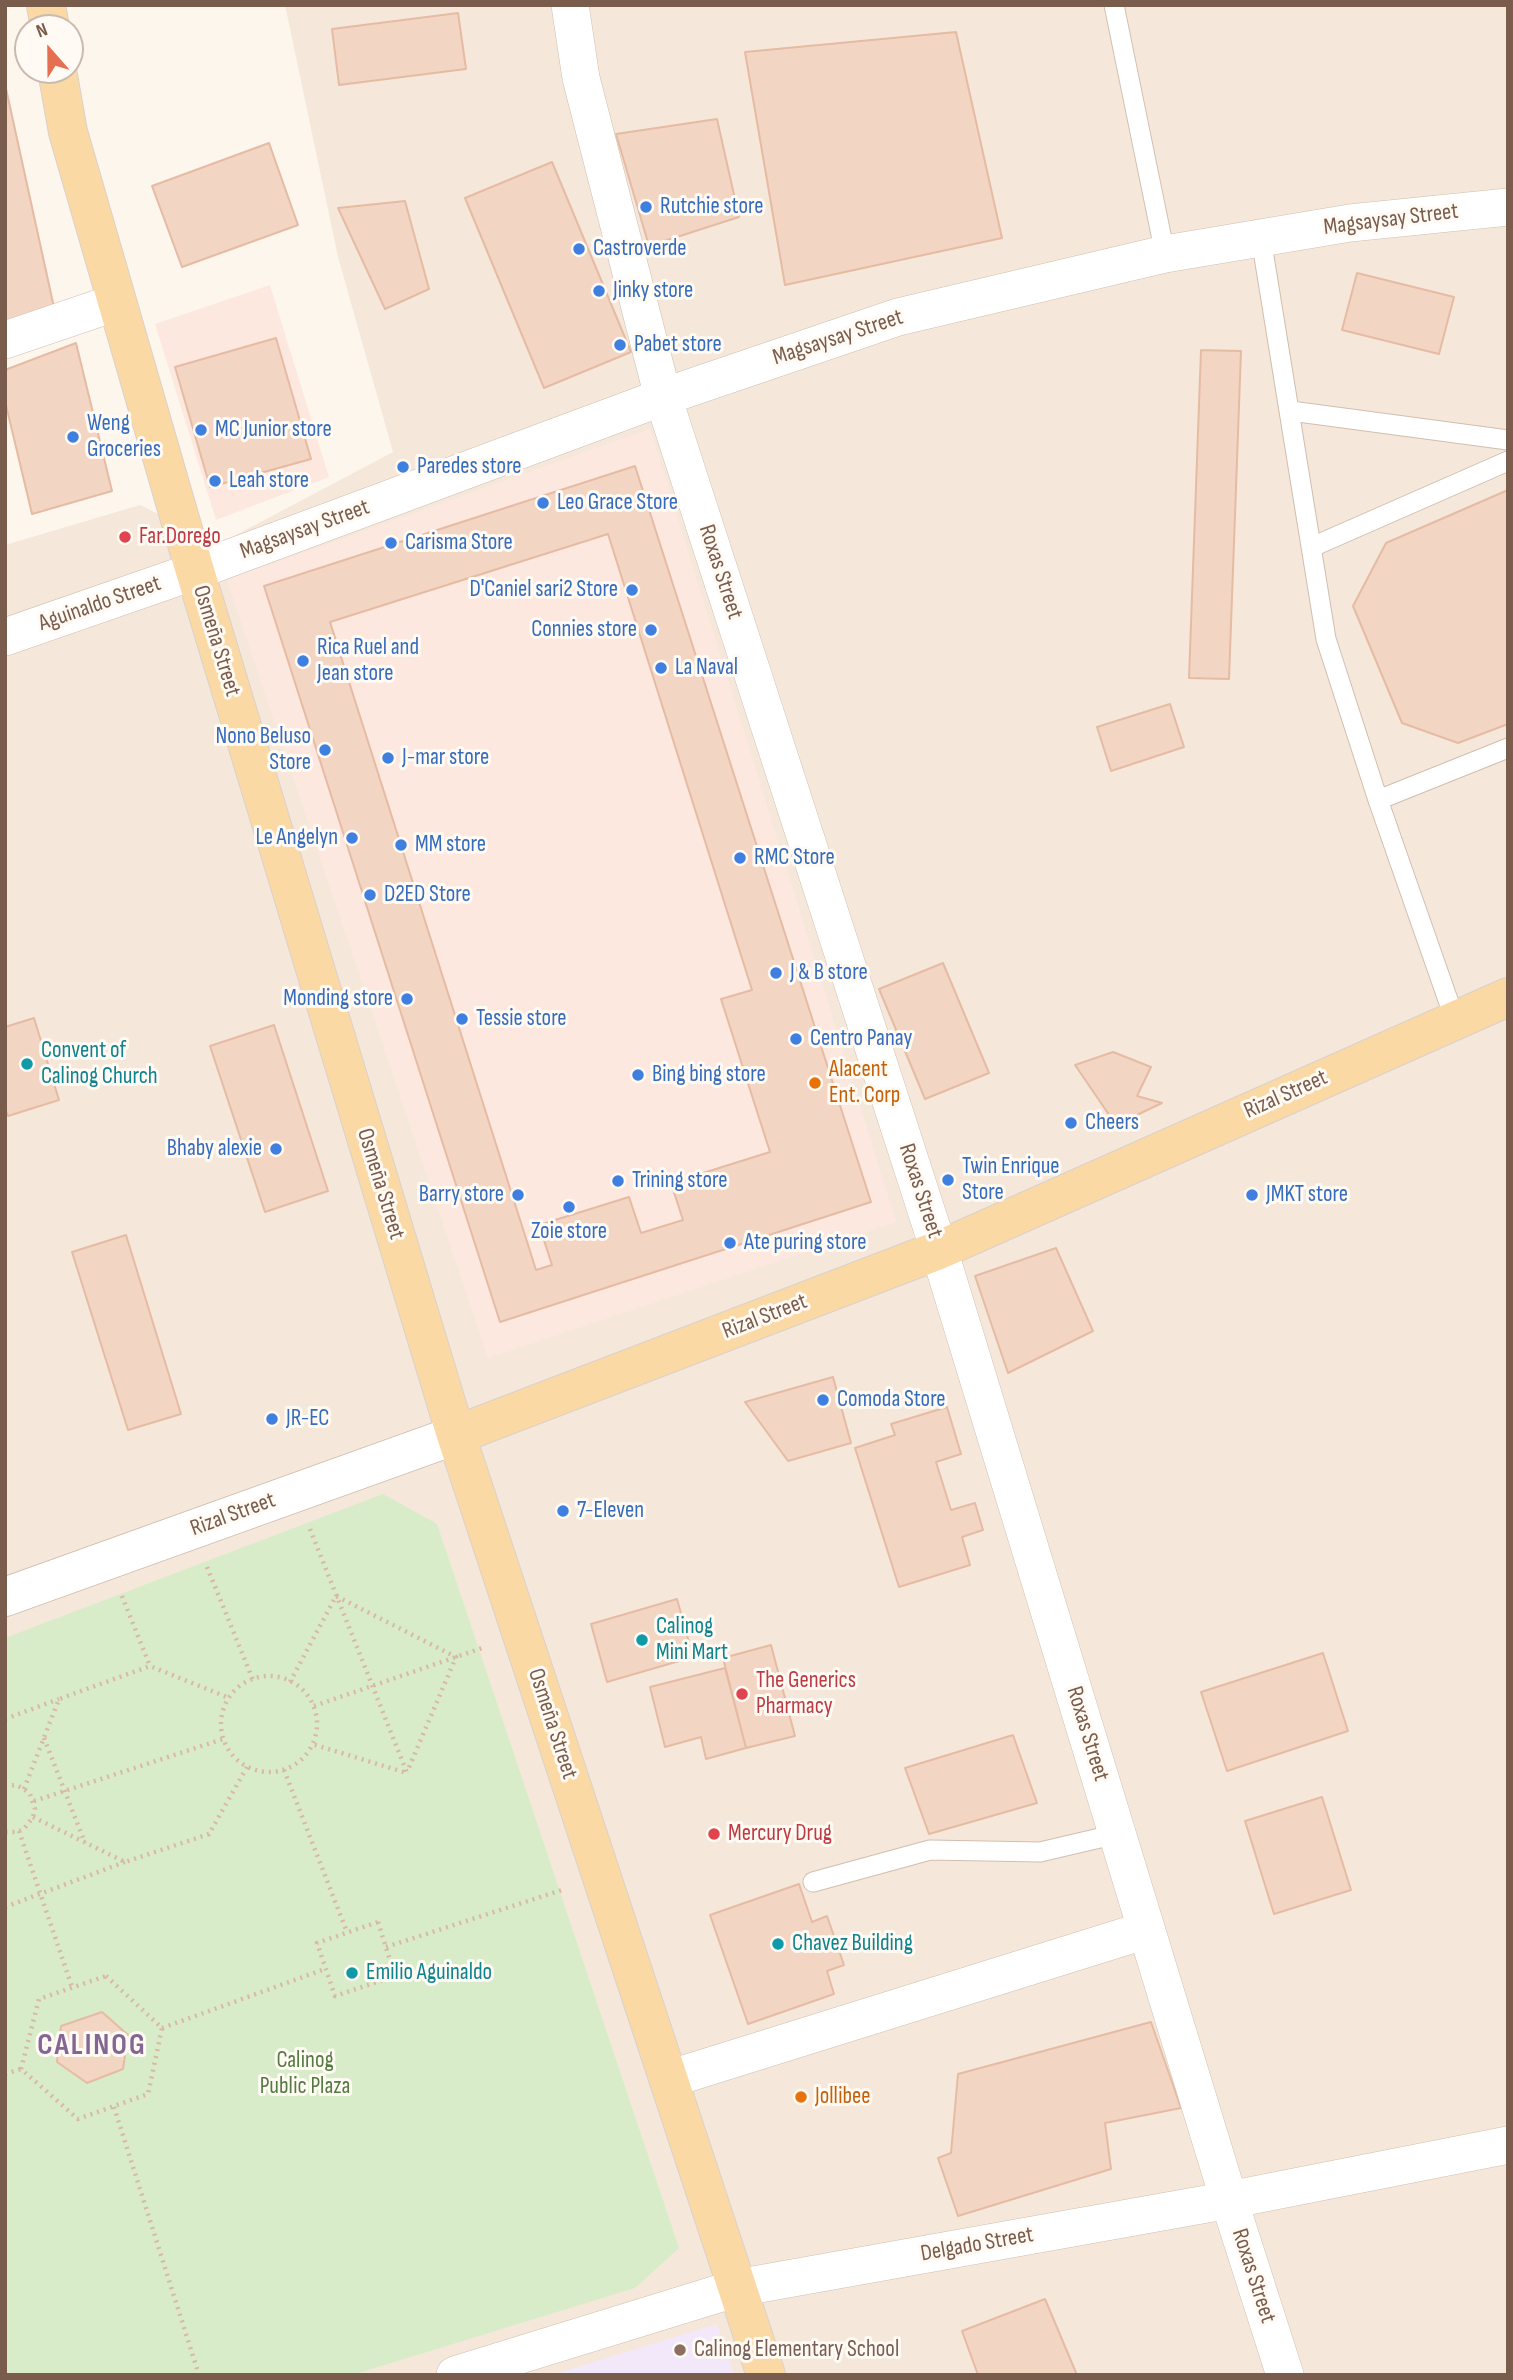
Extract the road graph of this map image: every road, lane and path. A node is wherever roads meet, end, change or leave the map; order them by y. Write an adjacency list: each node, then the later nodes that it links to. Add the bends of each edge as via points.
1 (570, 5): 9 (street, Roxas Street, via 581,78)
2 (1114, 5): 6 (lane)
3 (59, 84): 7 (main road, Osmeña Street, via 68,132)
4 (1508, 206): 5 (street, Magsaysay Street)
5 (1261, 238): 6 (street, Magsaysay Street); 10 (lane)
6 (1165, 254): 9 (street, Magsaysay Street, via 898,317)
7 (117, 302): 8 (street); 14 (main road, Osmeña Street)
8 (5, 340)
9 (663, 397): 14 (street, Magsaysay Street); 20 (street, Roxas Street)
10 (1291, 411): 11 (lane); 13 (lane)
11 (1508, 440)
12 (1508, 461): 13 (lane)
13 (1312, 547): 17 (lane, via 1326,639)
14 (195, 571): 15 (street, Aguinaldo Street); 21 (main road, Osmeña Street)
15 (5, 637)
16 (1508, 748): 17 (lane)
17 (1378, 800): 19 (lane)
18 (1508, 997): 19 (main road, Rizal Street)
19 (1455, 1020): 20 (main road, Rizal Street)
20 (939, 1250): 21 (main road, Rizal Street); 50 (street, Roxas Street)
21 (456, 1435): 22 (street, Rizal Street); 27 (main road, Osmeña Street)
22 (296, 1493): 23 (street, Rizal Street); 25 (path)
23 (192, 1530): 24 (street, Rizal Street); 30 (path)
24 (107, 1560): 26 (street, Rizal Street); 29 (path)
25 (336, 1596): 28 (path); 31 (path); 32 (path)
26 (5, 1597)
27 (522, 1634): 28 (path); 53 (main road, Osmeña Street)
28 (456, 1657): 32 (path); 42 (path)
29 (150, 1666): 33 (path); 34 (path)
30 (253, 1680): 31 (path, via 265,1676); 33 (path)
31 (290, 1682): 35 (path, via 306,1693)
32 (373, 1686): 35 (path); 42 (path)
33 (229, 1698): 38 (path, via 222,1716)
34 (59, 1699): 36 (path); 37 (path)
35 (314, 1706): 39 (path, via 318,1721)
36 (5, 1719)
37 (44, 1737): 44 (path); 45 (path)
38 (223, 1739): 40 (path, via 237,1761); 45 (path)
39 (312, 1744): 41 (path, via 299,1763); 42 (path)
40 (247, 1767): 41 (path); 52 (path, via 209,1835)
41 (284, 1770): 58 (path)
42 (407, 1773)
43 (5, 1786): 44 (path)
44 (24, 1788): 46 (path)
45 (65, 1791): 46 (path); 51 (path)
46 (34, 1801): 47 (path)
47 (33, 1817): 48 (path); 51 (path)
48 (19, 1831): 49 (path); 55 (path)
49 (5, 1832)
50 (1117, 1834): 54 (lane, via 1041,1852 930,1850); 57 (street, Roxas Street)
51 (85, 1843): 52 (path)
52 (125, 1863): 55 (path)
53 (602, 1877): 59 (path); 65 (main road, Osmeña Street)
54 (813, 1882)
55 (41, 1894): 56 (path); 61 (path)
56 (5, 1907)
57 (1146, 1930): 65 (street); 68 (street, Roxas Street)
58 (347, 1933): 59 (path, via 378,1922); 60 (path, via 317,1943)
59 (386, 1947): 60 (path, via 395,1976 335,1996)
60 (325, 1969): 62 (path)
61 (72, 1987): 62 (path, via 106,1976); 63 (path, via 39,1999)
62 (162, 2028): 66 (path, via 148,2094)
63 (21, 2069): 64 (path); 66 (path, via 78,2119)
64 (5, 2074)
65 (669, 2079): 69 (main road, Osmeña Street)
66 (114, 2107): 70 (path)
67 (1508, 2145): 68 (street, Delgado Street)
68 (1228, 2200): 69 (street, Delgado Street); 73 (street, Roxas Street)
69 (737, 2288): 71 (street, Delgado Street); 72 (main road, Osmeña Street)
70 (199, 2375)
71 (455, 2375)
72 (766, 2375)
73 (1284, 2375)

